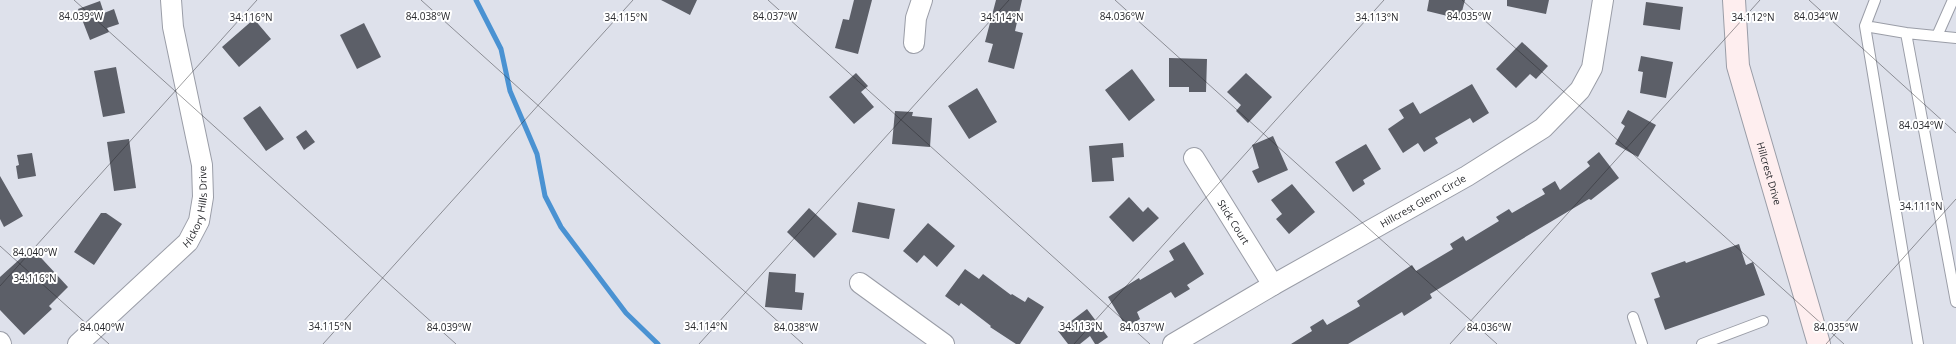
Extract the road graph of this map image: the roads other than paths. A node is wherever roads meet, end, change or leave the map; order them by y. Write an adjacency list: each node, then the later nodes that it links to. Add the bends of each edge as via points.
1 (171, 0): 18 (street, Hickory Hills Drive, via 173,27 202,165 203,197 199,221 188,242)
2 (922, 0): 11 (street, via 916,18)
3 (1603, 0): 14 (street, Hillcrest Glenn Circle, via 1592,68 1580,90 1543,128 1466,176)
4 (1734, 0): 23 (street, Hillcrest Drive, via 1738,66)
5 (1875, 0): 7 (lane)
6 (1953, 0): 9 (lane)
7 (1865, 26): 8 (lane); 24 (lane)
8 (1906, 33): 9 (lane); 15 (lane)
9 (1937, 36): 10 (lane)
10 (1956, 38)
11 (914, 43)
12 (1194, 158): 14 (street, Stick Court)
13 (860, 283): 19 (street)
14 (1273, 285): 20 (street, Hillcrest Glenn Circle)
15 (1956, 302)
16 (1633, 317): 21 (lane)
17 (1764, 321): 22 (lane)
18 (78, 344)
19 (944, 344)
20 (1173, 344)
21 (1642, 344)
22 (1702, 344)
23 (1819, 344)
24 (1918, 344)

